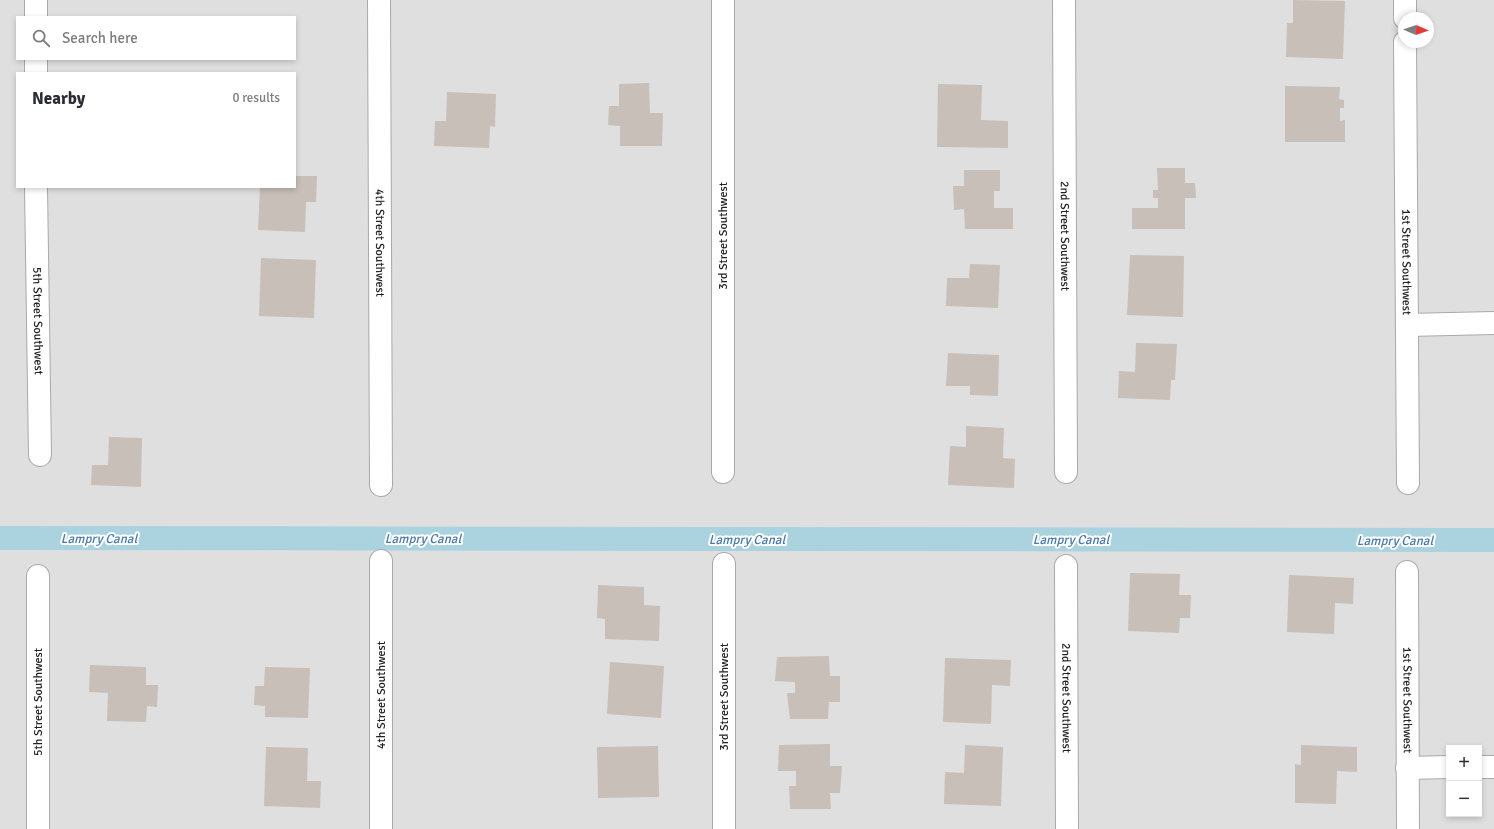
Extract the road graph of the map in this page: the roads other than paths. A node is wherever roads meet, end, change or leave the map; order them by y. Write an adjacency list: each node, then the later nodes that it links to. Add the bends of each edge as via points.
1 (36, 0): 7 (street)
2 (379, 0): 18 (street, 4th Street Southwest)
3 (723, 0): 15 (street, 3rd Street Southwest)
4 (1064, 0): 16 (street, 2nd Street Southwest)
5 (1405, 0): 6 (street)
6 (1405, 12)
7 (36, 16)
8 (1405, 48): 13 (street, 1st Street Southwest)
9 (36, 60): 10 (street)
10 (36, 72)
11 (36, 188): 14 (street, 5th Street Southwest)
12 (1494, 323): 13 (street)
13 (1407, 324): 17 (street, 1st Street Southwest)
14 (40, 455)
15 (723, 472)
16 (1066, 472)
17 (1408, 483)
18 (381, 485)
19 (381, 562): 29 (street, 4th Street Southwest)
20 (724, 564): 30 (street, 3rd Street Southwest)
21 (1066, 566): 31 (street, 2nd Street Southwest)
22 (1407, 572): 27 (street, 1st Street Southwest)
23 (38, 576): 28 (street, 5th Street Southwest)
24 (1446, 767): 27 (street)
25 (1482, 767): 26 (street)
26 (1494, 767)
27 (1407, 768): 32 (street, 1st Street Southwest)
28 (38, 829)
29 (381, 829)
30 (724, 829)
31 (1067, 829)
32 (1408, 829)

